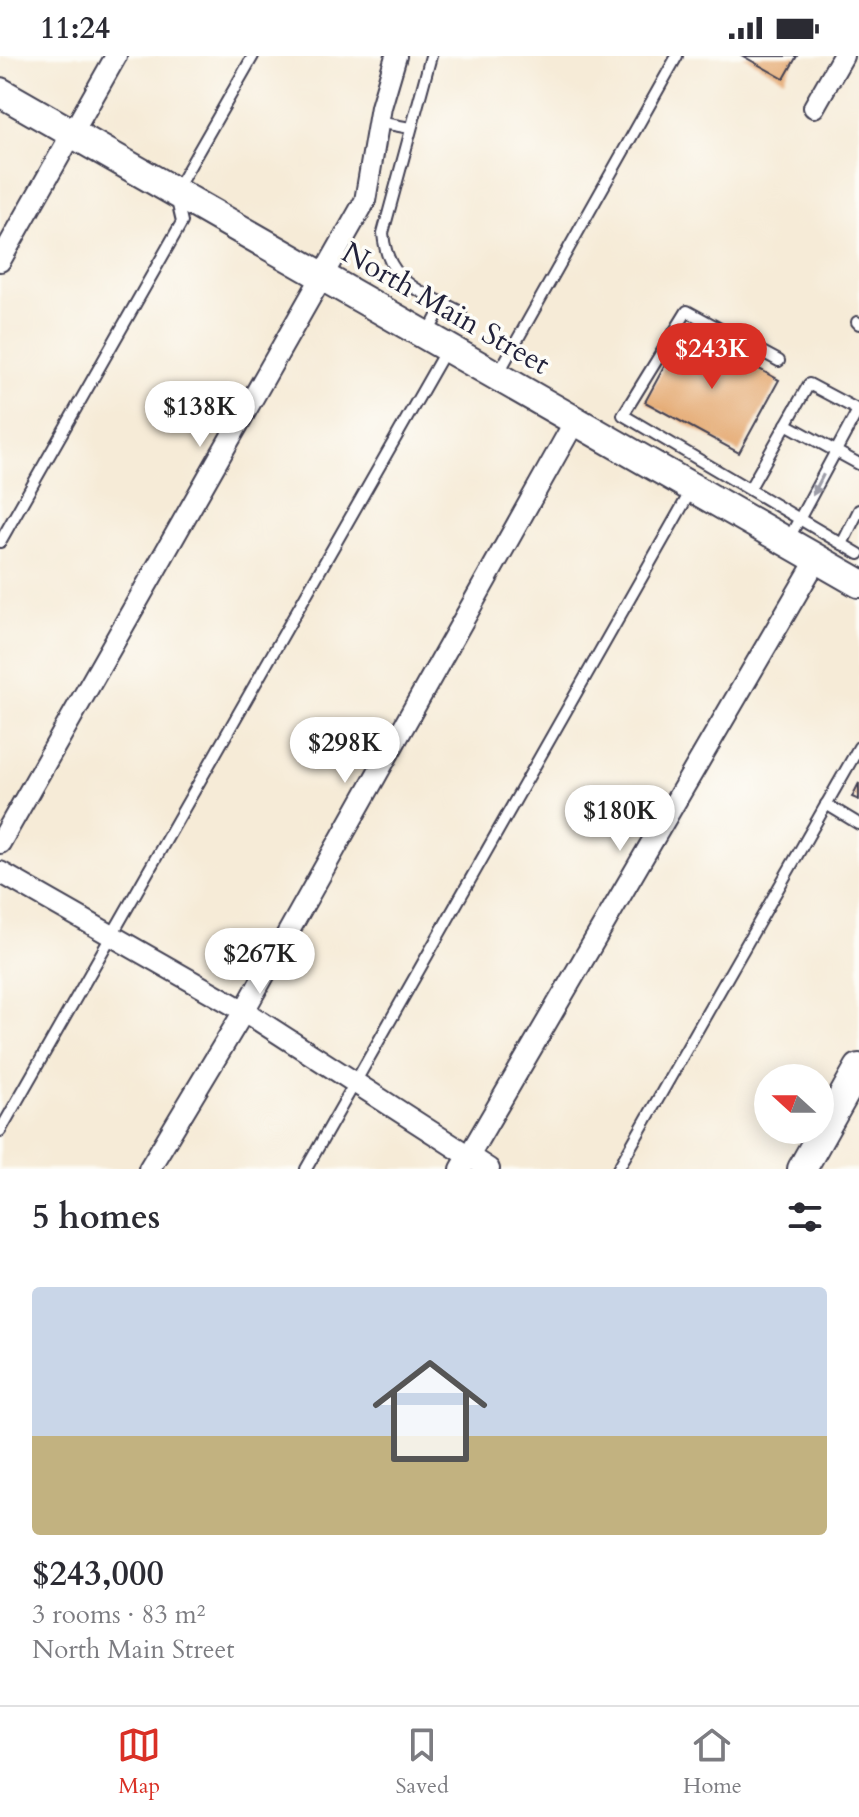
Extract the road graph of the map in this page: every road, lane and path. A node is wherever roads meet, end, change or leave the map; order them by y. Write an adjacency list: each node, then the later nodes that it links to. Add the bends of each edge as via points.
1 (116, 56): 11 (street)
2 (253, 56): 12 (lane)
3 (396, 56): 9 (street)
4 (431, 56): 10 (lane)
5 (677, 56): 19 (lane)
6 (843, 56): 8 (street)
7 (0, 92): 11 (street, North Main Street)
8 (814, 107)
9 (378, 122): 10 (lane); 14 (street, via 365,201)
10 (410, 128): 15 (lane, via 383,233 384,254 398,278)
11 (72, 134): 12 (street, North Main Street); 13 (street)
12 (175, 192): 14 (street, North Main Street); 29 (lane, via 182,222)
13 (0, 261)
14 (324, 277): 17 (street, North Main Street); 37 (street)
15 (444, 303): 16 (lane); 17 (lane)
16 (461, 312)
17 (437, 342): 19 (street, North Main Street); 39 (lane)
18 (779, 361): 26 (lane, via 687,311 623,415)
19 (497, 376): 21 (street, North Main Street)
20 (858, 409): 22 (lane, via 809,384); 23 (lane)
21 (575, 421): 25 (street, North Main Street); 40 (street)
22 (786, 424): 23 (lane); 26 (lane)
23 (837, 451): 24 (lane); 28 (lane, one-way to 28)
24 (859, 464)
25 (693, 488): 28 (street, North Main Street); 42 (lane)
26 (750, 488): 28 (lane)
27 (859, 510): 30 (lane)
28 (794, 531): 30 (lane); 32 (street, North Main Street)
29 (0, 542)
30 (842, 544): 31 (lane)
31 (859, 554)
32 (817, 559): 33 (street, North Main Street); 44 (street)
33 (859, 583)
34 (859, 747): 35 (lane)
35 (826, 804): 36 (lane); 48 (lane)
36 (859, 824)
37 (0, 843)
38 (0, 872): 39 (street)
39 (110, 935): 40 (street); 43 (lane)
40 (244, 1011): 42 (street); 45 (street)
41 (859, 1068): 49 (street)
42 (355, 1083): 44 (street); 46 (lane)
43 (0, 1131)
44 (464, 1162): 47 (street)
45 (149, 1169)
46 (306, 1169)
47 (489, 1169)
48 (618, 1169)
49 (802, 1169)

